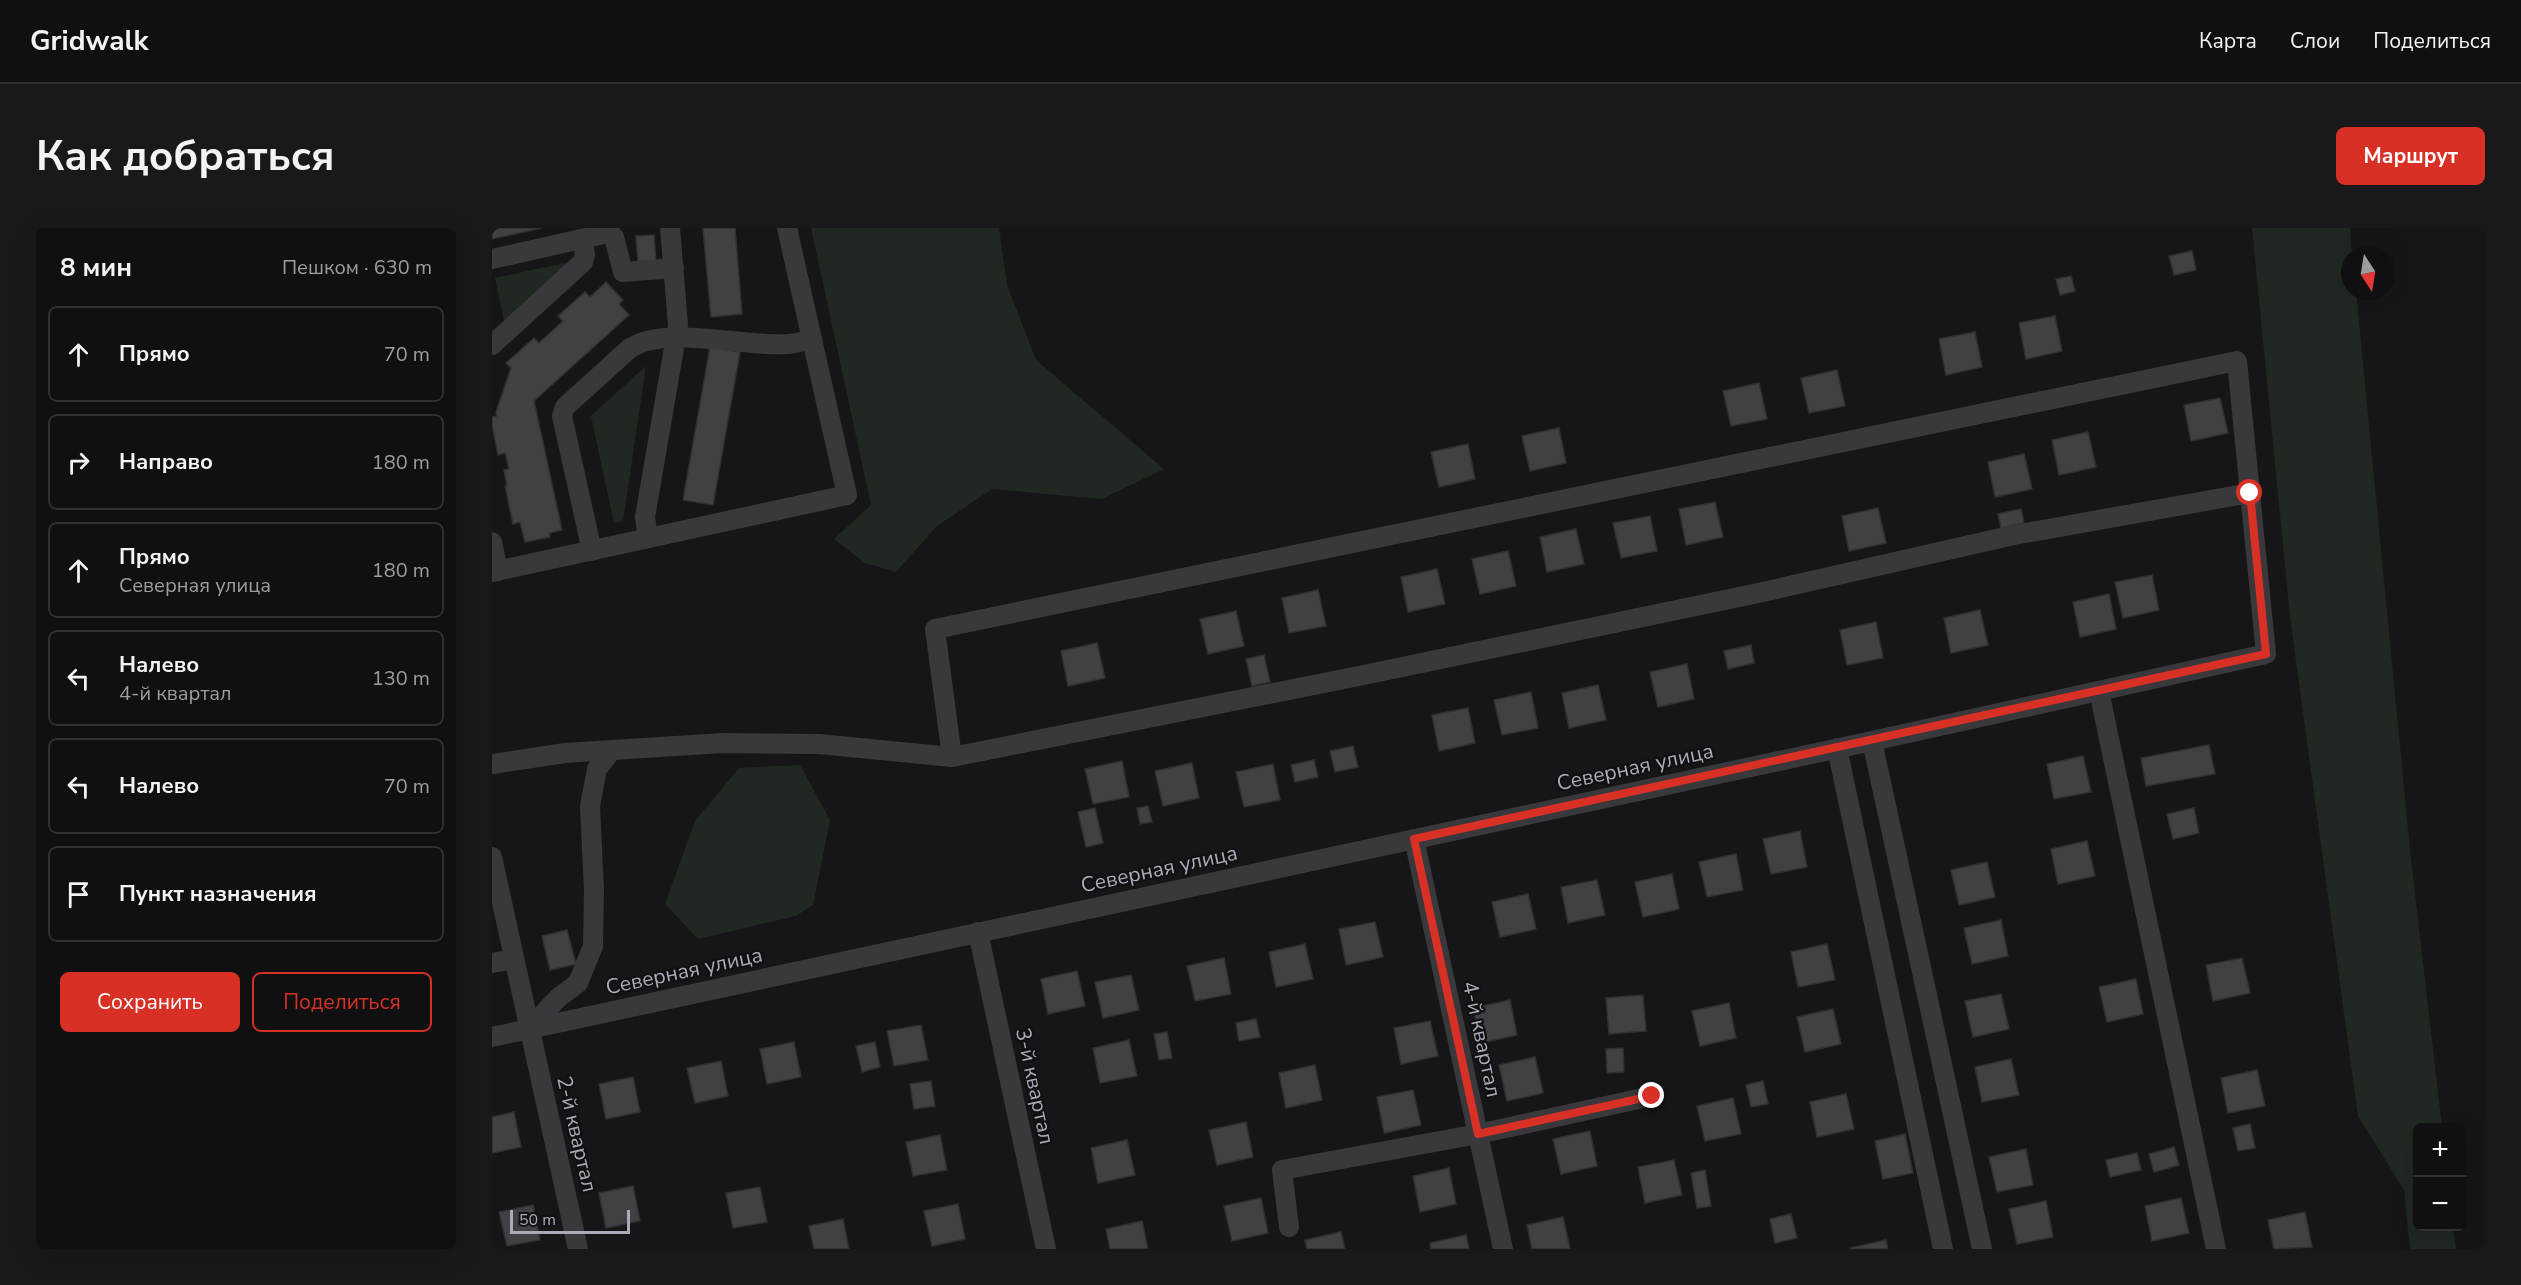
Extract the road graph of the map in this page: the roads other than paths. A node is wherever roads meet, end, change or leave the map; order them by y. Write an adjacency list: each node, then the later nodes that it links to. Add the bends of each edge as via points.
1 (670, 228): 5 (street)
2 (787, 228): 7 (street)
3 (582, 239): 4 (street); 5 (street, via 612,234 623,272); 8 (street, via 583,262)
4 (492, 259)
5 (674, 268): 6 (street)
6 (676, 337): 7 (street, via 788,344); 10 (street, via 645,517); 12 (street, via 633,346 562,411)
7 (812, 339): 10 (street, via 847,495)
8 (492, 345)
9 (2250, 493): 14 (street, Северная улица, via 2266,654); 18 (street, via 2014,535 1671,611); 18 (street, via 2237,361 935,629)
10 (648, 538): 12 (street)
11 (492, 542): 13 (street)
12 (592, 551): 13 (street)
13 (495, 572)
14 (2099, 691): 15 (street, Северная улица); 35 (street)
15 (1872, 741): 16 (street, Северная улица); 34 (street)
16 (1837, 748): 20 (street, Северная улица); 33 (street)
17 (612, 750): 18 (street, via 723,743 819,744); 19 (street); 25 (street, via 597,769 590,806 593,946 578,983)
18 (952, 757)
19 (492, 764)
20 (1414, 839): 22 (street, Северная улица); 28 (street, 4-й квартал)
21 (492, 861): 23 (street, 2-й квартал)
22 (978, 933): 25 (street, Северная улица); 31 (street, 3-й квартал)
23 (514, 959): 24 (street); 25 (street, 2-й квартал)
24 (492, 963)
25 (529, 1029): 26 (street, Северная улица); 30 (street, 2-й квартал)
26 (492, 1037)
27 (1652, 1096): 28 (street)
28 (1478, 1134): 29 (street, via 1282,1170); 32 (street, 4-й квартал)
29 (1289, 1227)
30 (578, 1249)
31 (1046, 1249)
32 (1503, 1249)
33 (1943, 1249)
34 (1982, 1249)
35 (2216, 1249)

